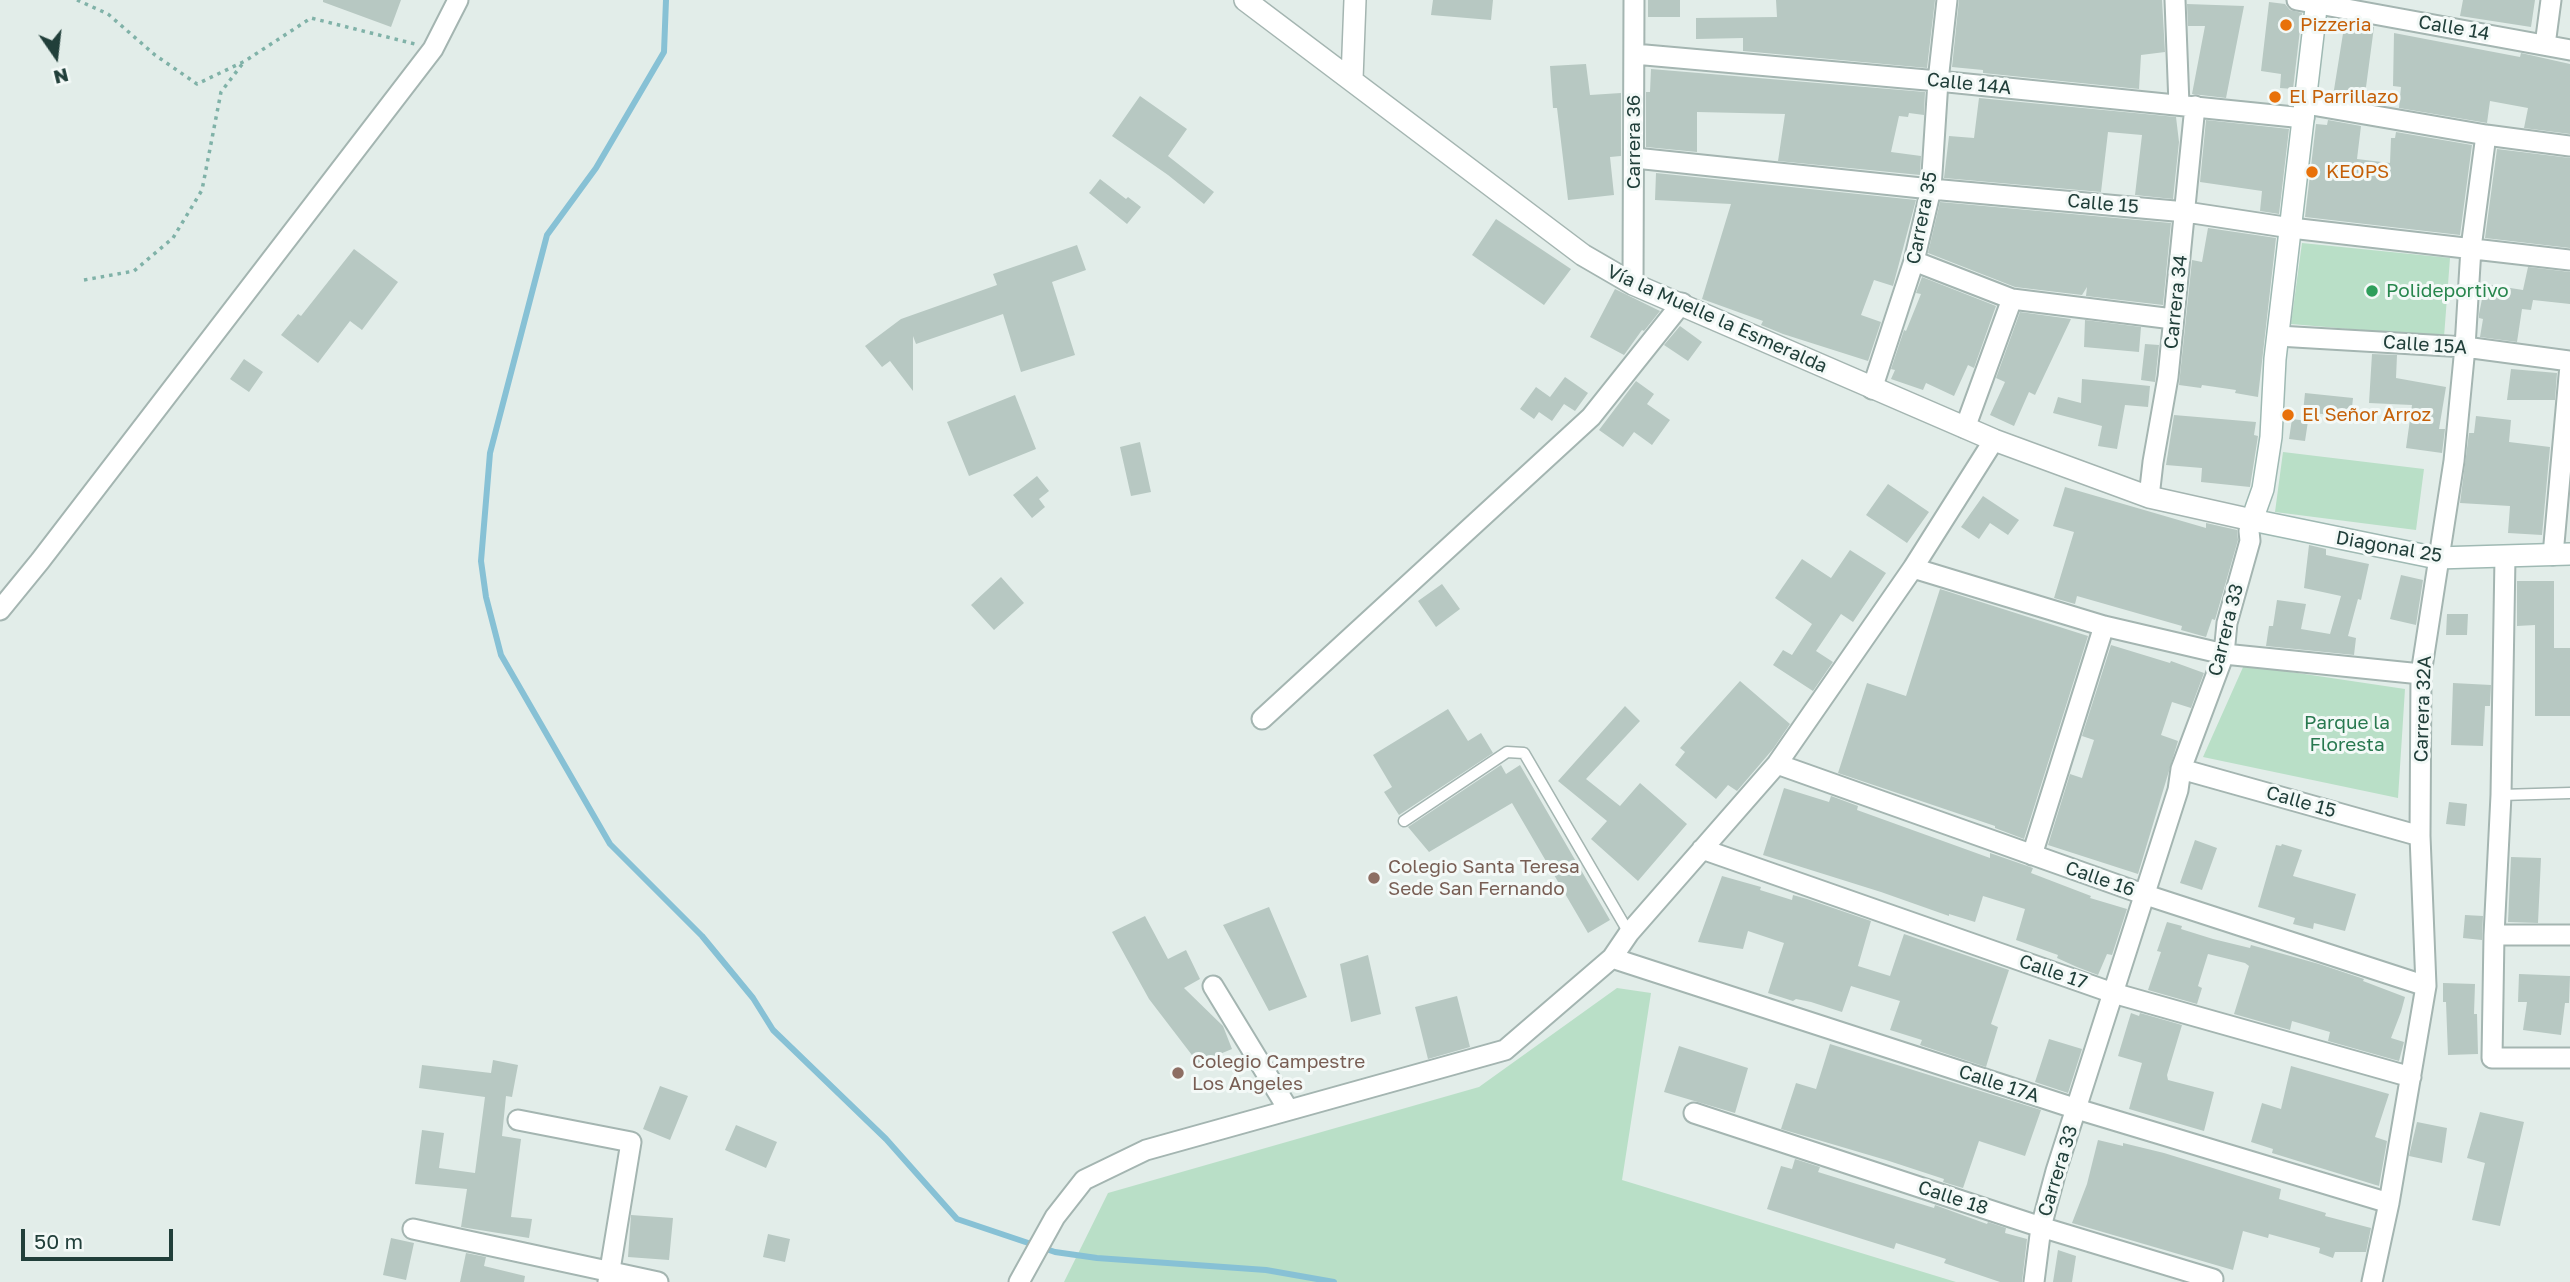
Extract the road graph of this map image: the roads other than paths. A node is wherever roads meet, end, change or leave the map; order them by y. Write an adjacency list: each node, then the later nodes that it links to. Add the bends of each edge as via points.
1 (458, 0): 41 (street, via 433,48)
2 (1245, 0): 12 (street, Vía la Muelle la Esmeralda)
3 (1354, 0): 12 (street)
4 (1634, 0): 11 (street, Carrera 36)
5 (1947, 0): 13 (street, Carrera 35)
6 (2175, 0): 14 (street, Carrera 34)
7 (2551, 0): 9 (street)
8 (2310, 1): 9 (street, Calle 14); 15 (street, Carrera 33)
9 (2545, 45): 10 (street, Calle 14)
10 (2570, 50)
11 (1634, 54): 13 (street, Calle 14A); 18 (street, Carrera 36)
12 (1352, 79): 25 (street, Vía la Muelle la Esmeralda, via 1583,255)
13 (1937, 81): 14 (street, Calle 14A); 19 (street, Carrera 35)
14 (2187, 105): 15 (street, Calle 14A); 20 (street, Carrera 34)
15 (2305, 111): 16 (street, Calle 14A); 21 (street, Carrera 33)
16 (2486, 135): 17 (street, Calle 14A); 22 (street, Carrera 32A)
17 (2570, 146)
18 (1635, 158): 19 (street, Calle 15); 25 (street, Carrera 36)
19 (1931, 189): 20 (street, Calle 15); 24 (street, Carrera 35)
20 (2186, 212): 21 (street, Calle 15); 28 (street, Carrera 34)
21 (2291, 228): 22 (street, Calle 15); 29 (street, Carrera 33)
22 (2471, 248): 23 (street, Calle 15); 30 (street, Carrera 32A)
23 (2570, 260)
24 (1914, 261): 26 (street); 32 (street, Carrera 35)
25 (1633, 284): 27 (street, Vía la Muelle la Esmeralda)
26 (2012, 299): 28 (street); 33 (street)
27 (1682, 303): 32 (street, Vía la Muelle la Esmeralda); 45 (street, via 1591,417)
28 (2173, 319): 35 (street, Carrera 34)
29 (2278, 336): 30 (street, Calle 15A); 36 (street, Carrera 33, via 2271,437 2263,489)
30 (2465, 346): 31 (street, Calle 15A); 39 (street, Carrera 32A, via 2454,461)
31 (2570, 363): 37 (street)
32 (1872, 389): 33 (street, Vía la Muelle la Esmeralda)
33 (1965, 428): 34 (street, Vía la Muelle la Esmeralda)
34 (1994, 440): 35 (street, Vía la Muelle la Esmeralda); 40 (street)
35 (2149, 497): 36 (street, Vía la Muelle la Esmeralda)
36 (2252, 520): 39 (street, Diagonal 25); 43 (street, Carrera 33)
37 (2561, 555): 38 (street, Diagonal 25)
38 (2505, 557): 39 (street, Diagonal 25); 49 (street)
39 (2437, 558): 44 (street, Carrera 32A)
40 (1913, 568): 42 (street); 46 (street)
41 (0, 610)
42 (2104, 626): 43 (street); 53 (street)
43 (2224, 654): 44 (street); 47 (street, Carrera 33)
44 (2421, 674): 51 (street, Carrera 32A)
45 (1262, 719)
46 (1777, 764): 52 (street); 53 (street, Calle 16)
47 (2181, 769): 51 (street, Calle 15); 54 (street, Carrera 33)
48 (2570, 793): 49 (lane)
49 (2501, 795): 56 (street)
50 (1404, 821): 55 (lane, via 1507,752 1524,753)
51 (2420, 836): 60 (street, Carrera 32A)
52 (1702, 849): 55 (street); 61 (street, Calle 17)
53 (2032, 855): 54 (street, Calle 16)
54 (2143, 894): 60 (street, Calle 16); 61 (street, Carrera 33)
55 (1629, 933): 58 (street)
56 (2494, 935): 57 (street); 62 (street, via 2493,1058)
57 (2570, 935)
58 (1612, 958): 64 (street, via 1505,1050); 65 (street, Calle 17A)
59 (1213, 986): 64 (street)
60 (2426, 986): 63 (street, Carrera 32A)
61 (2113, 993): 63 (street, Calle 17); 65 (street, Carrera 33)
62 (2570, 1059)
63 (2411, 1077): 68 (street, Carrera 32A)
64 (1287, 1109): 74 (street, via 1146,1150 1084,1180 1055,1217)
65 (2077, 1109): 68 (street, Calle 17A); 69 (street, Carrera 33)
66 (1694, 1113): 69 (street, Calle 18)
67 (518, 1120): 71 (street, via 631,1142)
68 (2389, 1203): 76 (street, Carrera 32A)
69 (2041, 1227): 72 (street, Calle 18); 75 (street, Carrera 33)
70 (413, 1229): 71 (street)
71 (608, 1277): 73 (street)
72 (2213, 1279)
73 (658, 1282)
74 (1019, 1282)
75 (2034, 1282)
76 (2372, 1282)

